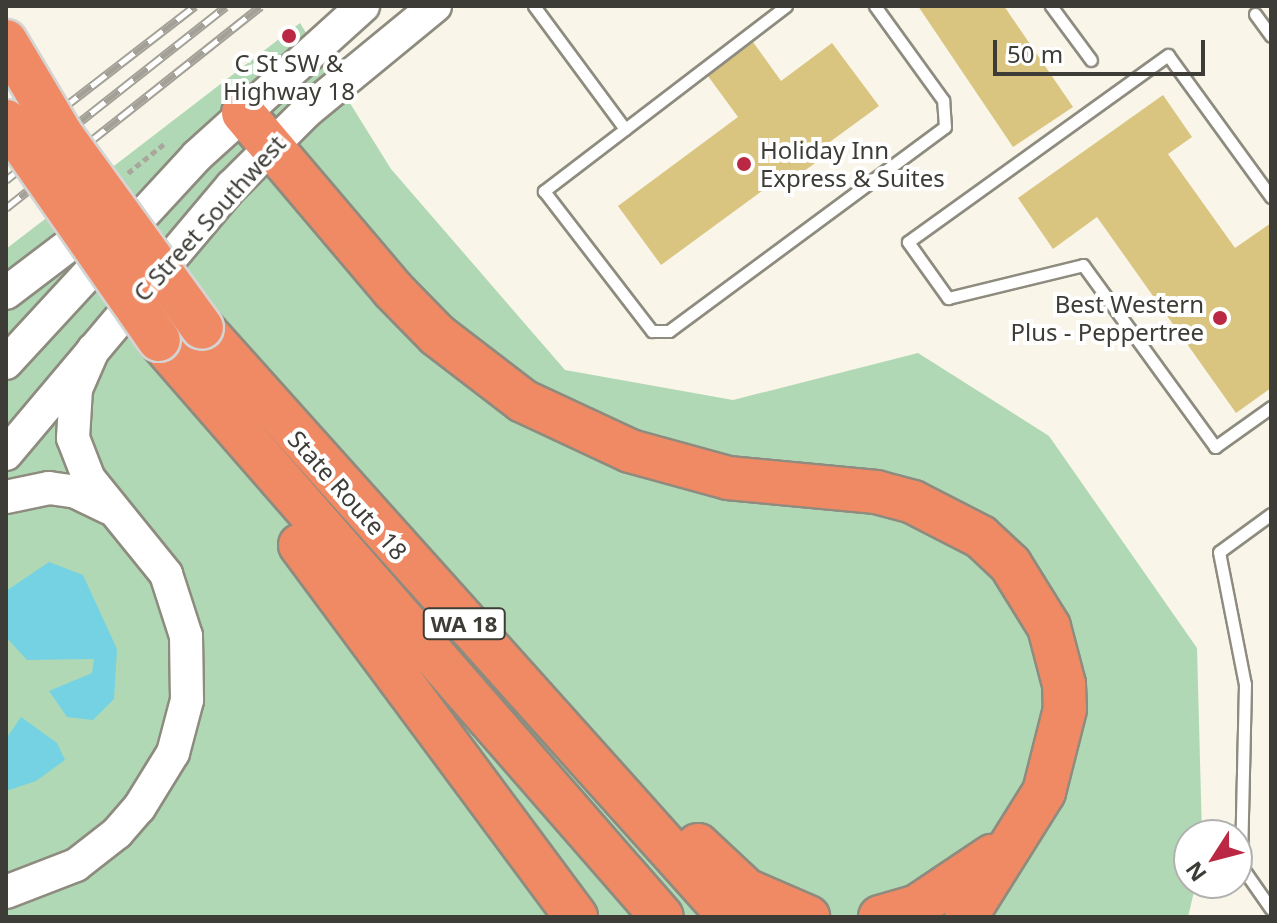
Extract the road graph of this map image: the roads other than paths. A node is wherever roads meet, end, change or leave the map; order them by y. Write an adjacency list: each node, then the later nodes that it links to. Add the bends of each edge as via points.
1 (363, 6): 11 (main road, C Street Southwest)
2 (435, 6): 14 (main road, C Street Southwest)
3 (534, 6): 13 (lane)
4 (786, 6): 13 (lane)
5 (875, 6): 13 (lane, via 943,100 945,127 669,331 652,331 644,324 544,191)
6 (1051, 6): 10 (lane)
7 (1255, 14): 8 (lane)
8 (1271, 36)
9 (6, 41): 26 (highway, State Route 18 / WA 18, bridge, via 62,135 202,328)
10 (1091, 60)
11 (243, 113): 14 (highway); 15 (main road, C Street Southwest)
12 (6, 121): 18 (highway, State Route 18 / WA 18, bridge)
13 (625, 129)
14 (272, 144): 19 (main road, C Street Southwest); 27 (highway, via 393,290 437,335 523,401 630,451 699,470 913,502 945,515 991,546 1032,595 1049,627 1064,684 1065,709 1052,770)
15 (197, 156): 17 (main road); 20 (main road, C Street Southwest)
16 (1271, 197): 21 (lane, via 1168,55 908,242 948,298 1083,265 1215,447)
17 (6, 293)
18 (159, 340): 30 (highway, via 215,431); 31 (highway, State Route 18 / WA 18)
19 (93, 350): 22 (main road, C Street Southwest); 25 (main road, via 76,389 73,438 89,479)
20 (6, 363)
21 (1271, 407)
22 (6, 454)
23 (6, 497): 25 (main road, via 49,488 76,492)
24 (1271, 514): 29 (lane, via 1219,552 1245,684 1241,866)
25 (122, 516): 28 (main road, via 166,574 178,606 188,670 180,729 156,784 117,833 76,865)
26 (549, 717): 32 (highway, State Route 18 / WA 18); 33 (highway, via 643,789 746,890)
27 (1019, 836): 34 (highway, via 941,893); 35 (highway)
28 (6, 892)
29 (1271, 909)
30 (576, 917)
31 (662, 917)
32 (730, 917)
33 (808, 917)
34 (880, 917)
35 (966, 917)

